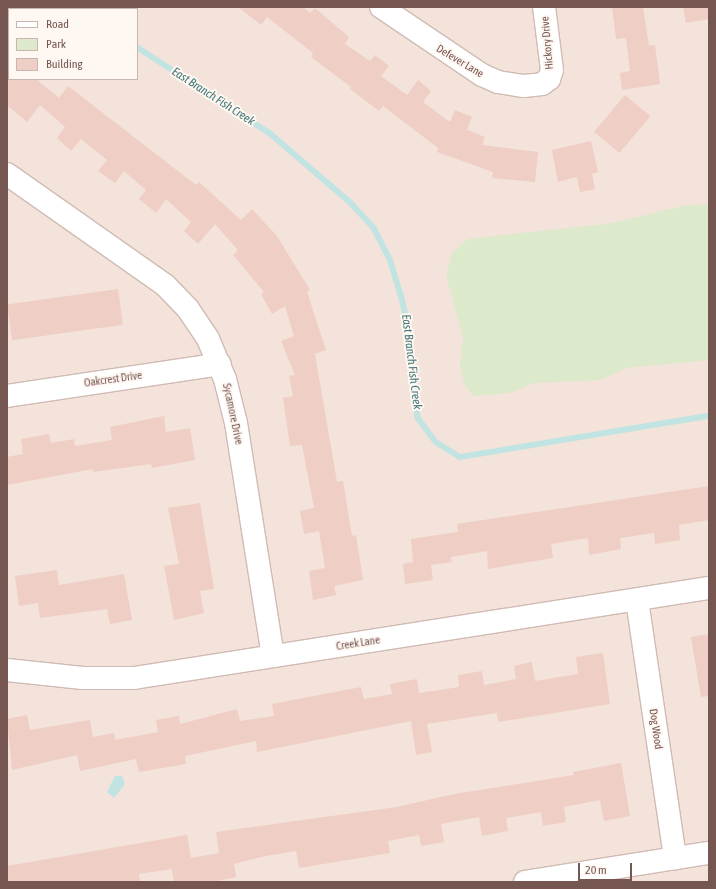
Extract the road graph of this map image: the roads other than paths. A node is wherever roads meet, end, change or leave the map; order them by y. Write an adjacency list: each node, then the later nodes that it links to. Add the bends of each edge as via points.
1 (380, 7): 3 (street, Defever Lane, via 456,60 498,82 536,86)
2 (544, 7): 3 (street, Hickory Drive, via 551,60)
3 (549, 79)
4 (7, 174): 5 (street, Sycamore Drive, via 165,285 199,323)
5 (220, 364): 6 (street, Oakcrest Drive); 9 (street, Sycamore Drive, via 236,423)
6 (7, 396)
7 (709, 588): 8 (street, Creek Lane)
8 (637, 600): 9 (street, Creek Lane); 12 (street, Dog Wood)
9 (273, 656): 10 (street, Creek Lane, via 115,679)
10 (7, 670)
11 (709, 853): 12 (street)
12 (675, 858): 13 (street)
13 (525, 882)

